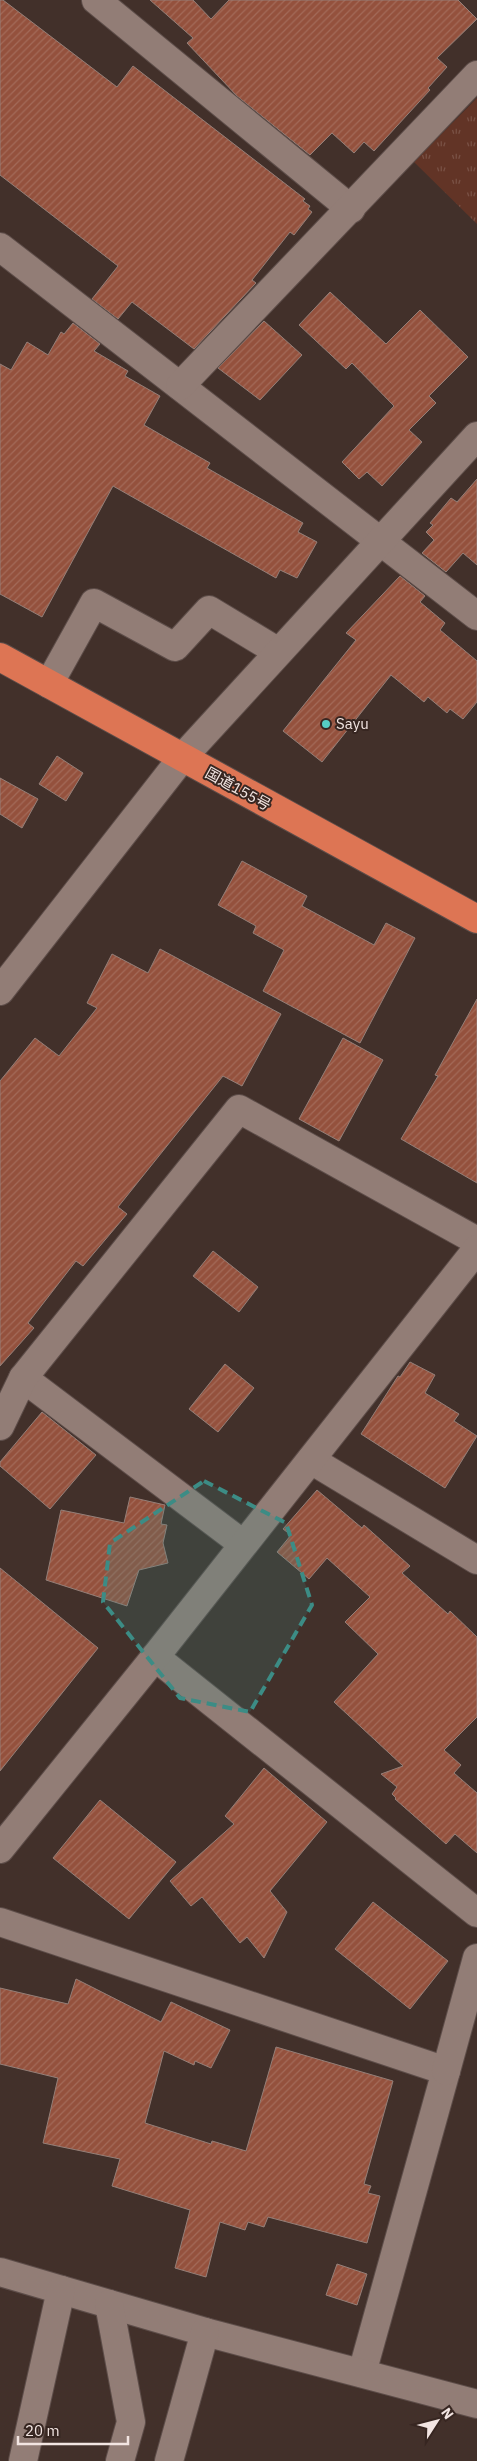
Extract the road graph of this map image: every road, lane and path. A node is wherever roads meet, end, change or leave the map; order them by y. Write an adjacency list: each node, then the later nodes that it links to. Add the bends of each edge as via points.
1 (96, 0): 3 (street)
2 (477, 74): 3 (street)
3 (351, 209): 5 (street)
4 (0, 247): 5 (street)
5 (180, 386): 7 (street)
6 (477, 436): 7 (street)
7 (379, 541): 8 (street); 9 (street)
8 (477, 616)
9 (277, 651): 11 (street, via 209,610 175,647 94,603); 12 (street)
10 (0, 657): 11 (highway, 国道155号)
11 (48, 684): 12 (highway, 国道155号)
12 (182, 758): 13 (highway, 国道155号); 14 (street)
13 (477, 919)
14 (0, 991)
15 (477, 1241): 17 (street, via 239,1109)
16 (477, 1249): 19 (street)
17 (23, 1378): 18 (street); 20 (street)
18 (0, 1426)
19 (312, 1460): 20 (street); 21 (street)
20 (243, 1544): 22 (street)
21 (477, 1560)
22 (155, 1657): 23 (street); 24 (street)
23 (0, 1849)
24 (477, 1913)
25 (0, 1922): 27 (street)
26 (477, 1958): 27 (street)
27 (446, 2071): 32 (street)
28 (0, 2272): 29 (street)
29 (61, 2290): 30 (street); 34 (street)
30 (109, 2304): 31 (street); 35 (street, via 131,2422)
31 (205, 2332): 32 (street); 36 (street)
32 (362, 2373): 33 (street)
33 (477, 2404)
34 (23, 2461)
35 (120, 2461)
36 (169, 2461)

